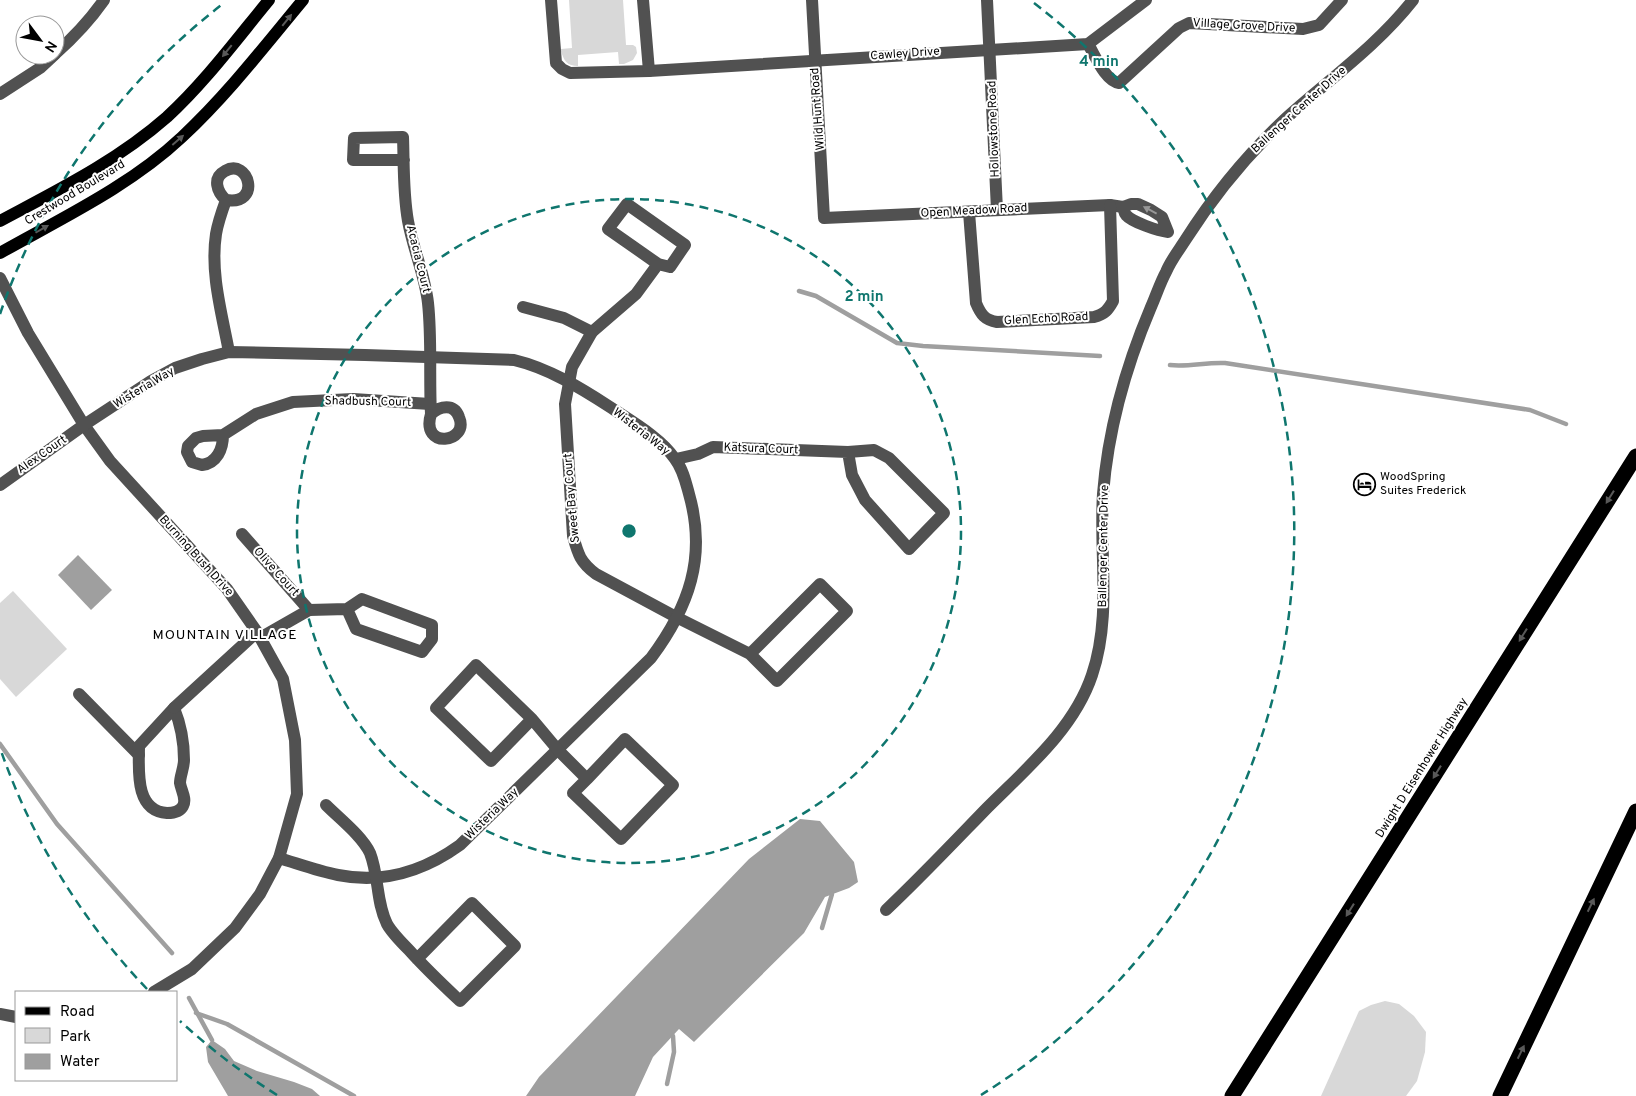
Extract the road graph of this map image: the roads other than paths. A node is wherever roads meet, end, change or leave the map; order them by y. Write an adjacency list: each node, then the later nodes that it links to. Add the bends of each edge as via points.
1 (104, 0): 12 (street)
2 (269, 0): 24 (main road, Crestwood Boulevard, one-way to 24, via 200,84 167,117 98,168)
3 (303, 0): 26 (main road, Crestwood Boulevard, one-way to 3, via 116,187 182,137 235,83)
4 (550, 0): 16 (street, Cawley Drive, via 556,63 562,69 570,74)
5 (643, 0): 16 (street)
6 (812, 0): 14 (street, Wild Hunt Road)
7 (988, 0): 13 (street, Hollowstone Road)
8 (1146, 0): 11 (street)
9 (1342, 0): 11 (street, Village Grove Drive, via 1319,25 1303,29 1189,22 1119,83 1109,78)
10 (1413, 0): 25 (street, Ballenger Center Drive, via 1394,24 1250,154 1225,182)
11 (1088, 44): 13 (street, Cawley Drive)
12 (65, 46)
13 (990, 49): 14 (street, Cawley Drive); 21 (street, Hollowstone Road)
14 (814, 60): 16 (street, Cawley Drive); 23 (street, Wild Hunt Road)
15 (43, 65): 17 (street)
16 (649, 71)
17 (0, 94)
18 (404, 160): 32 (street, Acacia Court, via 408,221 428,303)
19 (226, 200): 31 (street, via 216,235 215,279)
20 (1116, 206): 21 (street, Open Meadow Road); 22 (street, Glen Echo Road, via 1113,301 1108,310 1094,317 997,322 981,315 976,303); 25 (street, via 1135,221 1168,232)
21 (997, 210): 22 (street, Open Meadow Road)
22 (969, 212): 23 (street, Open Meadow Road)
23 (824, 218)
24 (0, 221)
25 (1184, 242): 57 (street, Ballenger Center Drive, via 1166,271 1145,322 1127,371 1112,430 1103,494 1102,630 1092,676 1078,705 1046,748)
26 (0, 253)
27 (658, 264): 27 (street, via 608,229 627,204 685,245 670,267); 30 (street, Sweet Bay Court, via 636,294)
28 (0, 278): 35 (street, Burning Bush Drive, via 28,333)
29 (523, 307): 30 (street, via 564,318)
30 (592, 332): 33 (street, Sweet Bay Court, via 572,367)
31 (229, 352): 32 (street, Wisteria Way); 35 (street, Wisteria Way, via 175,368)
32 (430, 357): 33 (street, Wisteria Way, via 514,360 531,364); 34 (street, Acacia Court)
33 (568, 383): 39 (street, Wisteria Way, via 591,394 637,426); 44 (street, Sweet Bay Court, via 565,404 573,536 578,555 596,574)
34 (431, 409): 36 (street, Shadbush Court, via 353,399 293,402 256,414)
35 (84, 425): 40 (street, Alex Court); 45 (street, Burning Bush Drive, via 110,461 227,589)
36 (223, 435)
37 (848, 452): 37 (street, Katsura Court, via 852,475 865,500 908,549 944,513 889,458 874,450); 39 (street, Katsura Court, via 713,447)
38 (1636, 456): 62 (highway, Dwight D Eisenhower Highway, one-way to 62)
39 (676, 459): 44 (street, Wisteria Way, via 690,498 697,546 688,593)
40 (0, 485)
41 (242, 534): 43 (street, Olive Court)
42 (347, 608): 42 (street, via 362,599 432,625 432,639 422,652 356,629); 43 (street)
43 (309, 610): 45 (street)
44 (676, 617): 46 (street, Sweet Bay Court); 50 (street, Wisteria Way, via 650,658)
45 (258, 635): 48 (street); 55 (street, Burning Bush Drive, via 283,679 296,740 297,794)
46 (750, 654): 46 (street, Sweet Bay Court, via 777,681 847,611 820,584)
47 (79, 694): 51 (street)
48 (174, 708): 51 (street, via 139,746); 51 (street, via 182,727 184,762 180,782 185,802 175,813 164,813 148,805 141,788)
49 (532, 719): 49 (street, via 476,665 436,708 491,761); 50 (street)
50 (558, 750): 52 (street); 56 (street, Wisteria Way, via 460,845 418,869 393,877)
51 (139, 755)
52 (587, 779): 52 (street, via 573,793 621,839 674,785 625,739)
53 (326, 805): 56 (street, via 362,841 370,853)
54 (1636, 811): 63 (highway, one-way to 54)
55 (280, 858): 56 (street, Wisteria Way, via 341,876); 59 (street, Burning Bush Drive, via 260,894 235,928 192,969)
56 (376, 878): 58 (street, via 380,906 388,924)
57 (886, 910)
58 (417, 959): 58 (street, via 460,1002 515,946 472,903)
59 (156, 991)
60 (0, 1014): 61 (street)
61 (15, 1017)
62 (1232, 1096)
63 (1500, 1096)

